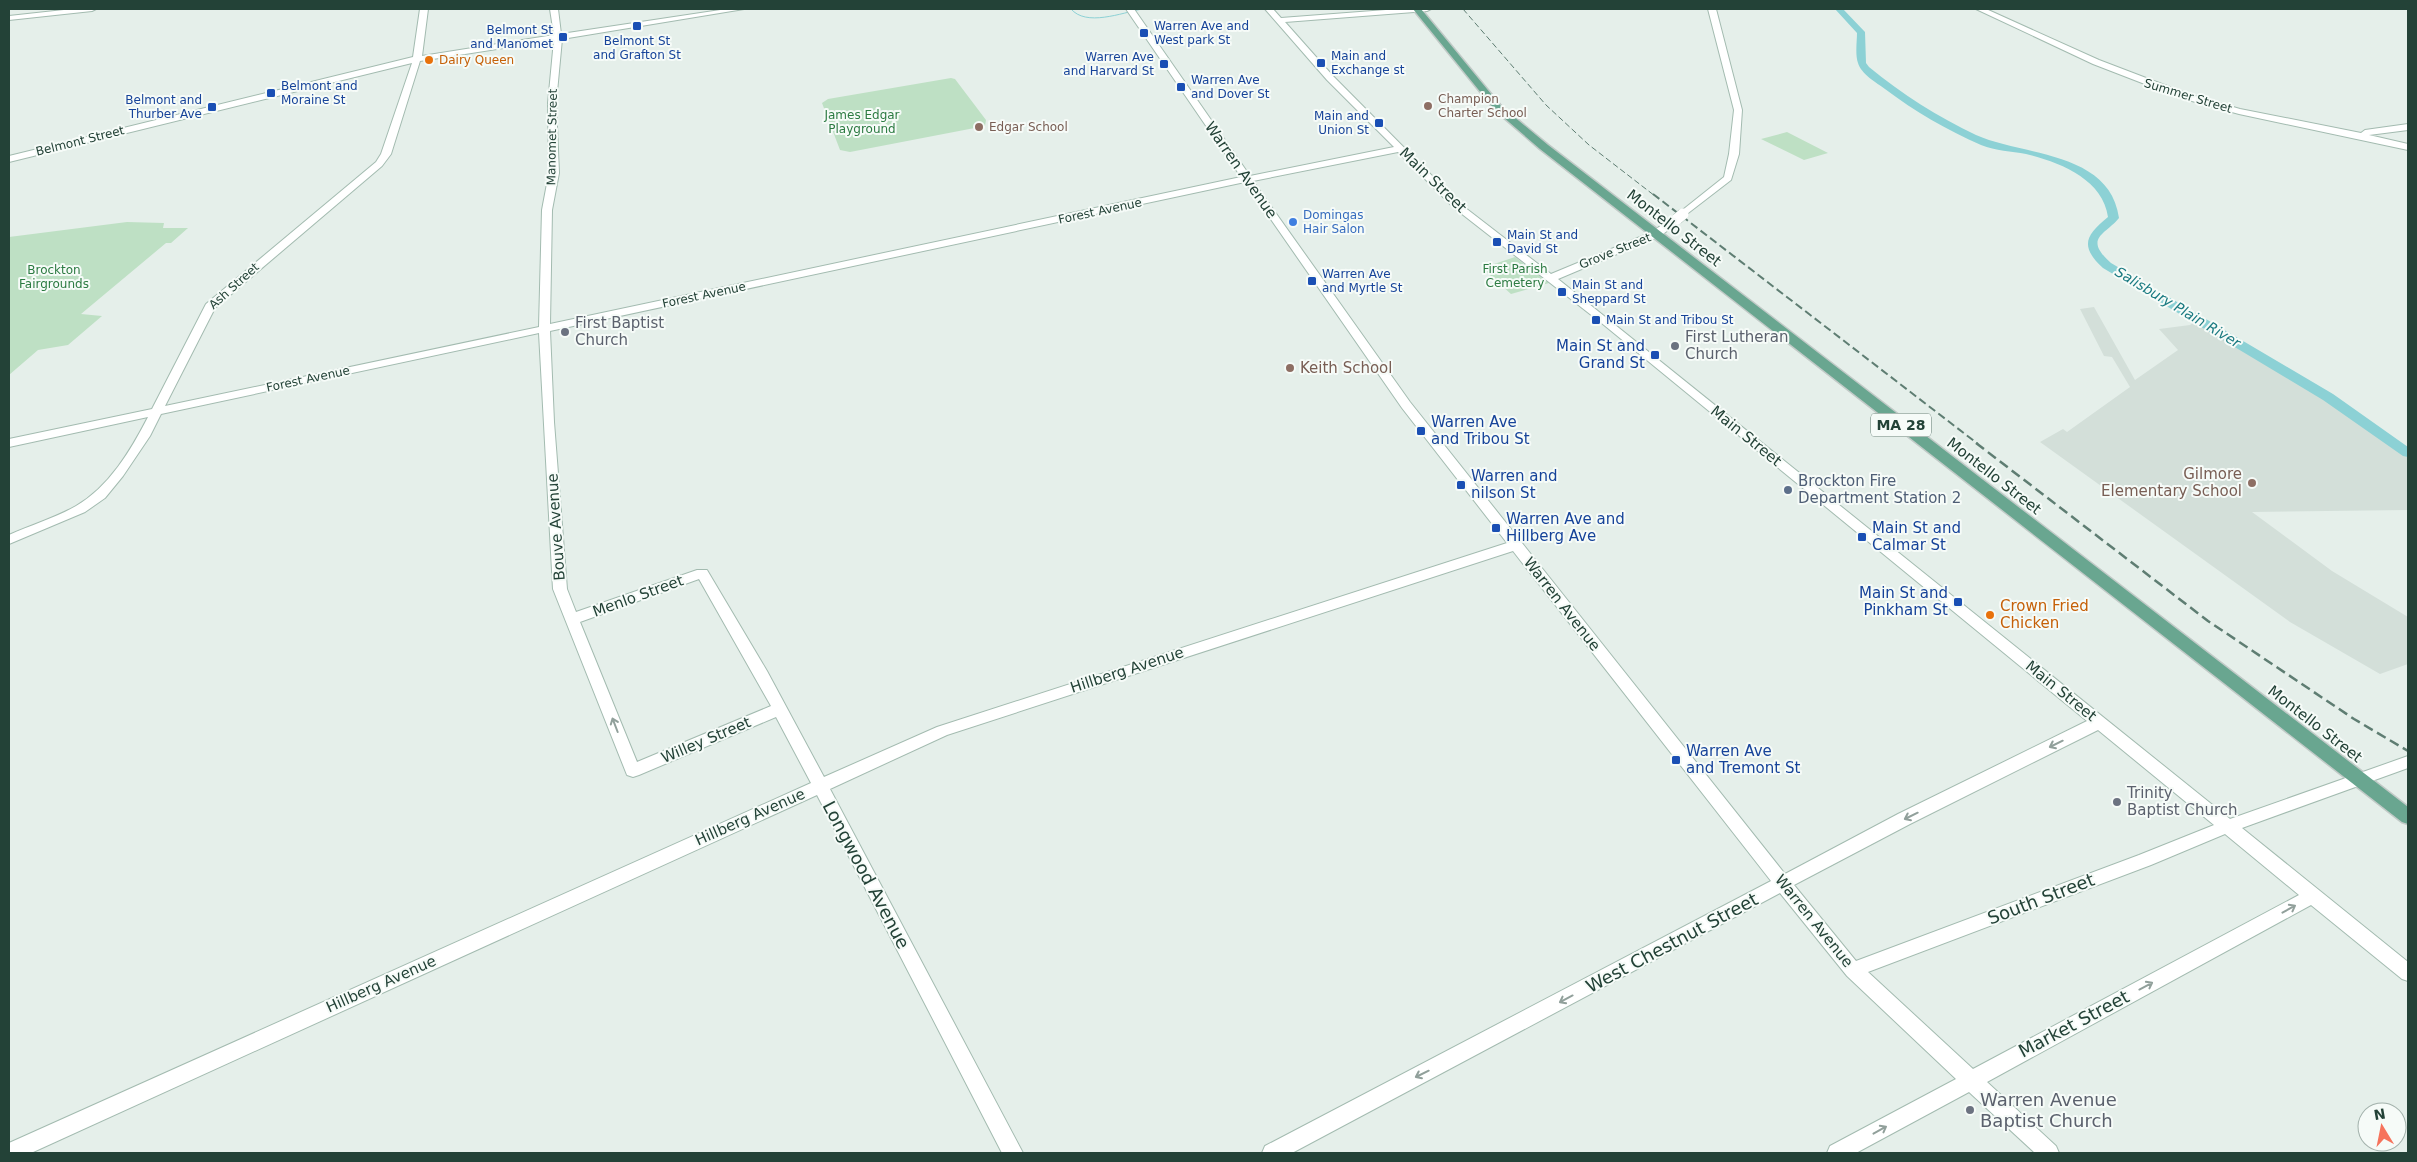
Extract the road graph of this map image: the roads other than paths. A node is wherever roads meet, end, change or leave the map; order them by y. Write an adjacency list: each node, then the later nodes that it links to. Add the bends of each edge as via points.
1 (92, 9): 10 (street)
2 (424, 9): 13 (street, Ash Street)
3 (554, 9): 12 (street, Manomet Street)
4 (740, 9): 12 (street, Belmont Street)
5 (1269, 9): 11 (street, Main Street)
6 (1420, 9): 11 (street); 20 (main road, Montello Street / MA 28, via 1498,108)
7 (1712, 9): 20 (street, Grove Street, via 1738,110 1734,154 1728,178)
8 (1980, 9): 15 (street, Summer Street, via 2154,86 2250,114)
9 (1131, 11): 19 (street, Warren Avenue)
10 (9, 18)
11 (1279, 20): 17 (street, Main Street)
12 (557, 36): 13 (street, Belmont Street); 22 (street, Manomet Street, via 552,104 554,173 547,210)
13 (417, 59): 18 (street, Belmont Street); 23 (street, Ash Street, via 386,154 379,164 210,306)
14 (2408, 127): 15 (street)
15 (2352, 134): 16 (street, Summer Street)
16 (2408, 147)
17 (1400, 149): 19 (street, Forest Avenue); 21 (street, Main Street, via 1456,205)
18 (9, 159)
19 (1247, 180): 22 (street, Forest Avenue); 26 (street, Warren Avenue, via 1406,405)
20 (1656, 234): 21 (street, Grove Street); 33 (main road, Montello Street / MA 28)
21 (1551, 278): 30 (street, Main Street)
22 (544, 329): 23 (street, Forest Avenue); 28 (street, Bouve Avenue, via 560,589)
23 (157, 411): 24 (street, Forest Avenue); 25 (street, Ash Street, via 135,451 100,495 80,509)
24 (9, 443)
25 (9, 540)
26 (1516, 545): 34 (street, Hillberg Avenue, via 942,731); 37 (street, Warren Avenue)
27 (702, 573): 28 (street, Menlo Street); 29 (street, Longwood Avenue)
28 (573, 619): 32 (street, Bouve Avenue, one-way to 28)
29 (780, 709): 32 (street, Willey Street); 34 (street, Longwood Avenue)
30 (2100, 722): 36 (street, Main Street); 37 (street, West Chestnut Street, one-way to 37, via 1904,819)
31 (2401, 765): 33 (street, South Street)
32 (633, 770)
33 (2360, 779): 35 (main road, Montello Street / MA 28); 36 (street, South Street)
34 (819, 786): 42 (street, Hillberg Avenue); 43 (street, Longwood Avenue)
35 (2408, 818)
36 (2228, 826): 38 (street, Main Street); 39 (street, South Street)
37 (1783, 884): 39 (street, Warren Avenue); 44 (street, West Chestnut Street, one-way to 44)
38 (2312, 896): 40 (street, Main Street); 41 (street, Market Street, one-way to 38)
39 (1853, 970): 41 (street, Warren Avenue)
40 (2408, 973)
41 (1970, 1081): 45 (street, Market Street, one-way to 41); 46 (street, Warren Avenue)
42 (9, 1153)
43 (1013, 1153)
44 (1272, 1153)
45 (1837, 1153)
46 (2049, 1153)

